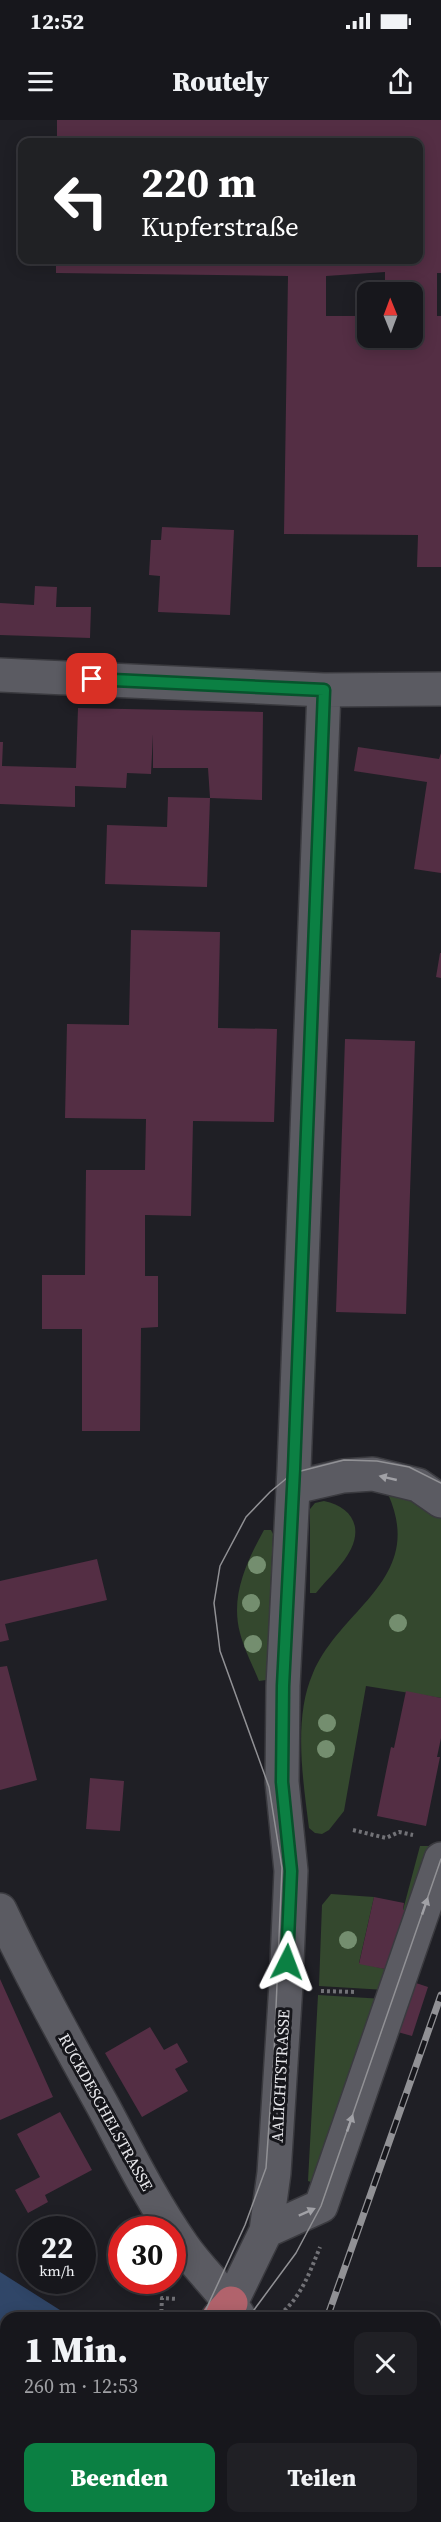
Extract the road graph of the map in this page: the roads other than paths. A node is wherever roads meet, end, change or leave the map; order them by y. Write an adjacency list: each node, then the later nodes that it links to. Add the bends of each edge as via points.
1 (0, 675): 3 (street)
2 (441, 689): 3 (street)
3 (324, 690): 8 (street, AALICHTSTRASSE, via 283,1686 282,1782 291,1871 274,2173)
4 (304, 1485): 5 (street, one-way to 4, via 418,1485 373,1474)
5 (441, 1501)
6 (432, 1848): 8 (street, one-way to 6, via 321,2206 394,1994)
7 (0, 1911): 9 (street, RUCKDESCHELSTRASSE, via 150,2192 184,2247 216,2288)
8 (266, 2231): 10 (street, AALICHTSTRASSE)
9 (228, 2312)
10 (230, 2312)

